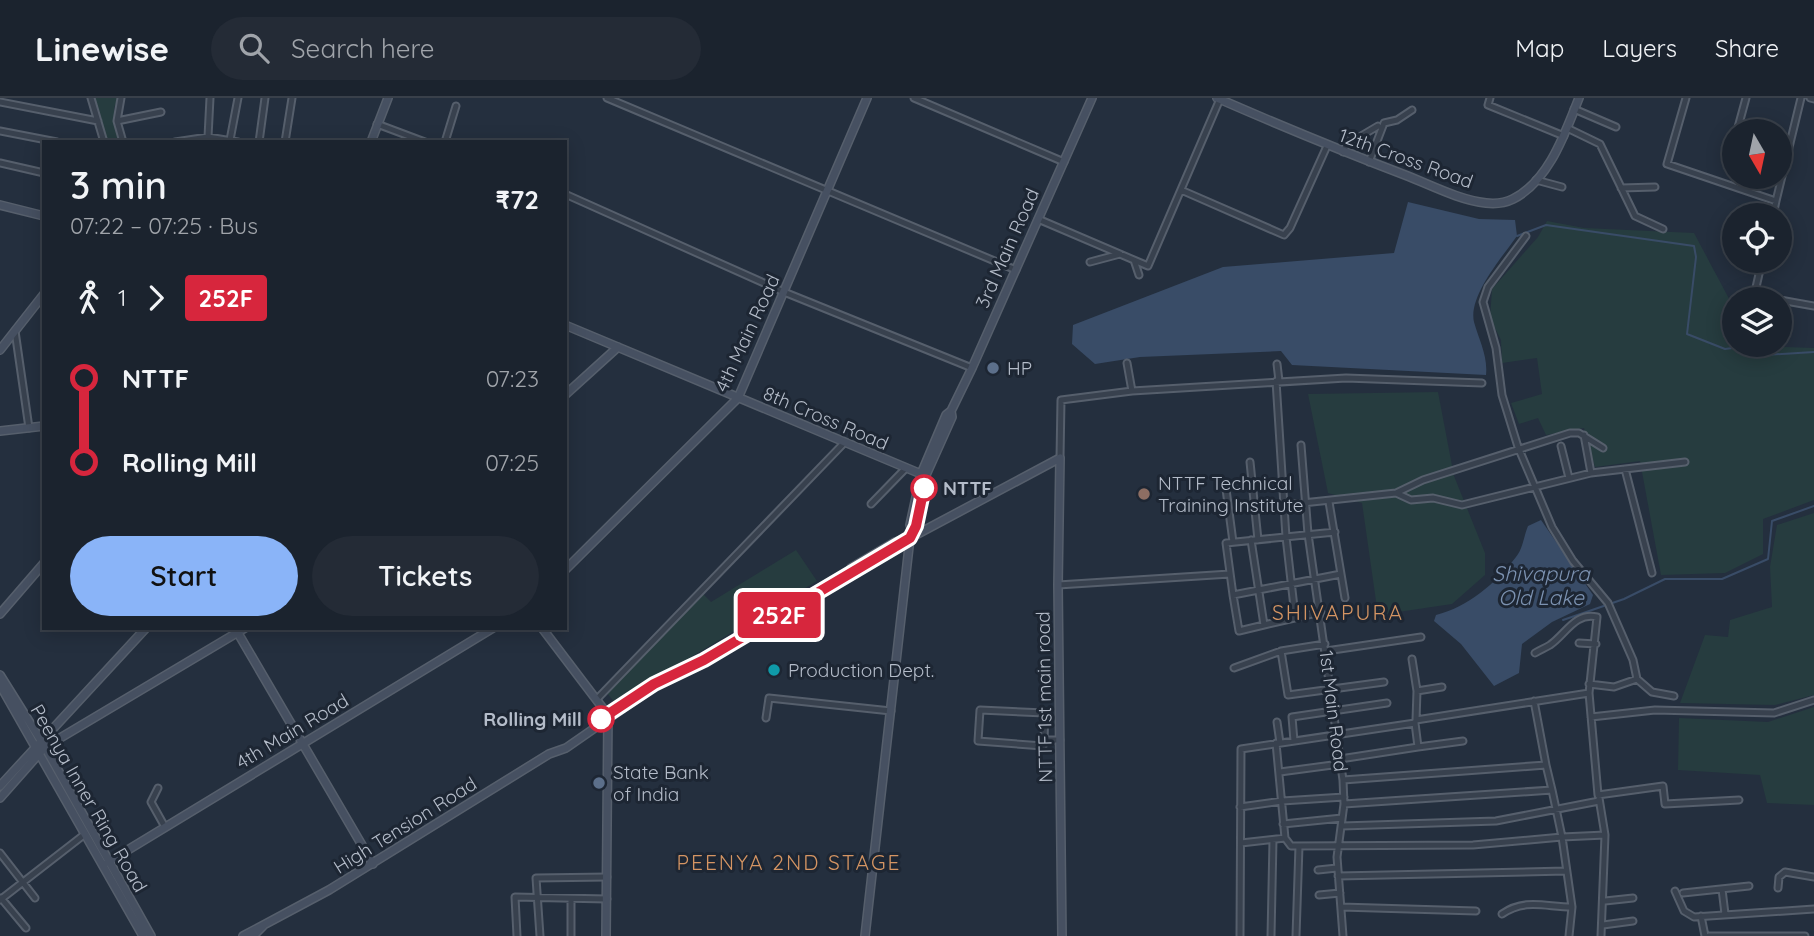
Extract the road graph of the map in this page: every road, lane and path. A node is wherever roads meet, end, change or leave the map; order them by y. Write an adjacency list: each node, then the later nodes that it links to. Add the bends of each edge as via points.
1 (91, 98): 24 (street)
2 (121, 98): 25 (street)
3 (210, 98): 31 (street)
4 (238, 98): 36 (street)
5 (265, 98): 37 (street)
6 (292, 98): 38 (street)
7 (388, 98): 26 (street)
8 (607, 98): 51 (street)
9 (867, 98): 51 (street, 4th Main Road)
10 (914, 98): 44 (street)
11 (1092, 98): 44 (street, 3rd Main Road)
12 (1490, 98): 30 (street, via 1488,105)
13 (1578, 98): 20 (street, 12th Cross Road)
14 (1686, 98): 55 (street, via 1667,164)
15 (1746, 98): 23 (street)
16 (1801, 98): 55 (street)
17 (1218, 99): 42 (street, 12th Cross Road); 53 (street)
18 (0, 102): 24 (street)
19 (456, 106): 41 (street)
20 (1574, 109): 28 (street); 30 (street, 12th Cross Road)
21 (1412, 110): 45 (street, via 1384,123)
22 (160, 112): 25 (street)
23 (1740, 119)
24 (98, 121): 33 (street)
25 (117, 121): 34 (street)
26 (377, 124): 39 (street); 40 (street)
27 (1378, 126): 43 (street, via 1349,139)
28 (1616, 127)
29 (0, 131): 32 (street)
30 (1566, 132): 48 (street, 12th Cross Road); 52 (street, via 1600,144)
31 (208, 138): 35 (street); 36 (street)
32 (47, 140)
33 (103, 140)
34 (122, 140)
35 (198, 140)
36 (226, 140)
37 (259, 140)
38 (285, 140)
39 (372, 140)
40 (420, 140)
41 (446, 140)
42 (1327, 146): 43 (street, 12th Cross Road); 53 (street, via 1284,235)
43 (1343, 152): 45 (street, 12th Cross Road)
44 (1064, 162): 58 (street, 3rd Main Road)
45 (1369, 162): 48 (street, 12th Cross Road, via 1486,203 1511,201)
46 (0, 163): 47 (street)
47 (42, 173)
48 (1536, 180): 49 (street)
49 (1562, 187)
50 (1655, 187): 52 (street)
51 (828, 188): 64 (street); 66 (street, 4th Main Road)
52 (1621, 188): 59 (street, via 1635,216)
53 (1181, 190): 62 (street, via 1148,266)
54 (567, 195): 66 (street)
55 (1776, 201)
56 (0, 205): 57 (street)
57 (42, 216)
58 (1038, 219): 61 (street); 64 (street, 3rd Main Road)
59 (1663, 229)
60 (1526, 236): 91 (street, via 1488,287 1483,302)
61 (1120, 254): 62 (street); 63 (street)
62 (1134, 260): 65 (street)
63 (1090, 262)
64 (1016, 270): 76 (street, 3rd Main Road)
65 (1139, 275)
66 (784, 292): 76 (street); 81 (street, 4th Main Road)
67 (42, 297): 71 (street)
68 (1792, 302): 69 (street)
69 (1814, 306)
70 (567, 326): 72 (street, 8th Cross Road)
71 (15, 331): 73 (street); 84 (street)
72 (618, 346): 80 (street); 81 (street, 8th Cross Road)
73 (0, 350)
74 (1127, 363): 79 (street)
75 (1277, 364): 77 (street)
76 (972, 368): 82 (street, 3rd Main Road)
77 (1277, 381): 78 (street, via 1346,378); 79 (street); 107 (street)
78 (1482, 383)
79 (1132, 391): 93 (street, via 1061,400)
80 (567, 393)
81 (738, 398): 88 (street, 8th Cross Road); 117 (street, 4th Main Road)
82 (951, 411): 98 (street, 3rd Main Road); 108 (street, 3rd Main Road)
83 (42, 426): 84 (street)
84 (29, 428): 85 (street)
85 (3, 431): 87 (street)
86 (1584, 435): 91 (street, via 1570,433); 92 (street); 99 (street)
87 (0, 439)
88 (844, 443): 96 (street, 8th Cross Road); 155 (street)
89 (1301, 444): 105 (street, 1st Main Road)
90 (1561, 446): 100 (street)
91 (1518, 447): 101 (street); 103 (street)
92 (1603, 448)
93 (1060, 457): 112 (street, High Tension Road); 123 (street, NTTF 1st main road)
94 (1250, 462): 114 (street)
95 (1685, 462): 97 (street)
96 (906, 468): 98 (street, 8th Cross Road); 106 (street)
97 (1625, 469): 99 (street); 118 (street)
98 (920, 474): 108 (street, 3rd Main Road)
99 (1591, 474): 100 (street)
100 (1569, 478): 101 (street)
101 (1533, 487): 103 (street, via 1462,505 1433,498 1411,500); 146 (street, via 1573,561 1609,605)
102 (1226, 489): 115 (street)
103 (1396, 493): 104 (street)
104 (1329, 502): 105 (street); 109 (street)
105 (1306, 503): 107 (street); 110 (street, 1st Main Road)
106 (871, 504)
107 (1284, 505): 111 (street)
108 (912, 528): 112 (street, 3rd Main Road)
109 (1335, 532): 110 (street); 120 (street)
110 (1308, 534): 111 (street); 121 (street, 1st Main Road)
111 (1286, 537): 114 (street); 122 (street)
112 (910, 538): 159 (street, 3rd Main Road); 161 (street, High Tension Road, via 851,568)
113 (1251, 540): 114 (street); 115 (street); 124 (street)
114 (1258, 540)
115 (1233, 542): 119 (street, via 1226,543)
116 (42, 565): 130 (street)
117 (567, 568)
118 (1652, 573)
119 (1230, 574): 123 (street); 125 (street)
120 (1341, 574): 121 (street); 126 (street)
121 (1316, 579): 122 (street); 129 (street, 1st Main Road)
122 (1292, 584): 124 (street); 127 (street)
123 (1058, 585): 168 (street, NTTF 1st main road)
124 (1257, 591): 125 (street); 132 (street)
125 (1233, 595): 132 (street, via 1239,631)
126 (1345, 598)
127 (1294, 607): 128 (street); 131 (street)
128 (1286, 608)
129 (1321, 612): 131 (street); 140 (street, 1st Main Road)
130 (0, 614)
131 (1295, 616): 132 (street)
132 (1265, 625)
133 (144, 630): 173 (street)
134 (239, 630): 172 (street); 173 (street)
135 (490, 630): 172 (street, 4th Main Road)
136 (544, 630): 155 (street)
137 (1420, 637): 140 (street)
138 (1579, 643): 139 (street)
139 (1596, 644): 142 (street, via 1597,617 1588,616); 148 (street)
140 (1326, 647): 141 (street); 150 (street, 1st Main Road)
141 (1281, 651): 144 (street); 150 (street, via 1288,695)
142 (1535, 653)
143 (1412, 659): 152 (street)
144 (1234, 668)
145 (0, 675): 173 (street, Peenya Inner Ring Road)
146 (1637, 679): 148 (street, via 1614,687); 154 (street, via 1652,692)
147 (1384, 682): 150 (street)
148 (1589, 684): 153 (street)
149 (0, 685): 173 (street, Peenya Inner Ring Road)
150 (1330, 687): 160 (street, 1st Main Road)
151 (1442, 687): 152 (street)
152 (1417, 691): 165 (street)
153 (1589, 693): 157 (street); 162 (street)
154 (1674, 696)
155 (597, 699): 161 (street)
156 (1814, 699): 162 (street, via 1774,713 1655,710)
157 (1534, 701): 165 (street); 176 (street)
158 (1387, 704): 160 (street)
159 (891, 711): 163 (street, via 769,698); 244 (street, 3rd Main Road)
160 (1333, 712): 166 (street, 1st Main Road); 169 (street, via 1292,717)
161 (608, 717): 203 (street, High Tension Road); 208 (street)
162 (1591, 717): 183 (street)
163 (766, 719)
164 (1276, 722): 171 (street)
165 (1415, 722): 166 (street); 174 (street)
166 (1336, 736): 169 (street); 175 (street, 1st Main Road)
167 (1044, 740): 167 (street, via 1045,713 980,710 978,741 1043,746); 168 (street)
168 (1060, 740): 245 (street, NTTF 1st main road)
169 (1294, 741): 171 (street)
170 (1463, 741): 174 (street)
171 (1278, 743): 177 (street); 188 (street, via 1241,749)
172 (302, 744): 192 (street, 4th Main Road); 203 (street)
173 (41, 746): 179 (street); 184 (street); 193 (street, Peenya Inner Ring Road); 202 (street, Peenya Inner Ring Road)
174 (1418, 747): 175 (street)
175 (1340, 762): 177 (street); 178 (street, 1st Main Road)
176 (1546, 765): 178 (street); 181 (street)
177 (1280, 772): 185 (street)
178 (1343, 780): 182 (street, 1st Main Road)
179 (0, 786)
180 (158, 788): 192 (street, via 151,802)
181 (1552, 790): 187 (street); 189 (street)
182 (1344, 797): 185 (street); 187 (street, 1st Main Road)
183 (1599, 798): 186 (street, via 1663,786 1665,804); 189 (street); 194 (street)
184 (0, 799)
185 (1282, 800): 188 (street); 191 (street)
186 (1739, 800)
187 (1344, 804): 190 (street, 1st Main Road)
188 (1240, 807): 198 (street)
189 (1558, 807): 190 (street, via 1496,821); 195 (street)
190 (1342, 822): 191 (street); 200 (street, 1st Main Road)
191 (1283, 824): 196 (street)
192 (165, 827): 202 (street, 4th Main Road)
193 (85, 834): 210 (street); 236 (street, Peenya Inner Ring Road)
194 (1605, 835): 195 (street); 224 (street)
195 (1562, 837): 200 (street, via 1473,845); 206 (street)
196 (1285, 838): 197 (street); 199 (street, via 1289,846)
197 (1273, 840): 198 (street); 247 (street)
198 (1241, 843): 246 (street)
199 (1299, 846): 200 (street); 248 (street)
200 (1339, 847): 204 (street, 1st Main Road)
201 (0, 853): 210 (street)
202 (108, 862): 237 (street, Peenya Inner Ring Road)
203 (373, 864): 234 (street, High Tension Road)
204 (1338, 868): 205 (street); 207 (street, 1st Main Road)
205 (1318, 870)
206 (1566, 871): 207 (street); 226 (street)
207 (1338, 876): 216 (street, 1st Main Road)
208 (607, 877): 219 (street, via 536,878); 223 (street)
209 (1814, 877): 212 (street, via 1784,872)
210 (22, 882): 218 (street); 221 (street)
211 (1749, 886): 213 (street)
212 (1778, 888)
213 (1722, 889): 215 (street); 230 (street)
214 (1675, 891): 231 (street, via 1685,911)
215 (1683, 892)
216 (1340, 893): 217 (street); 225 (street, 1st Main Road)
217 (1319, 895)
218 (35, 898)
219 (537, 898): 222 (street); 240 (street, via 515,897); 241 (street)
220 (1633, 898): 224 (street)
221 (0, 899): 235 (street)
222 (570, 899): 223 (street); 242 (street)
223 (607, 899): 243 (street)
224 (1605, 901): 233 (street)
225 (1342, 907): 228 (street); 249 (street, 1st Main Road)
226 (1572, 907): 229 (street, via 1515,905); 250 (street)
227 (1814, 909): 230 (street)
228 (1476, 911)
229 (1503, 914)
230 (1725, 914): 231 (street)
231 (1701, 916): 252 (street)
232 (1633, 920): 233 (street)
233 (1603, 925): 251 (street)
234 (263, 926): 238 (street, High Tension Road); 239 (street, High Tension Road)
235 (26, 928)
236 (144, 936)
237 (151, 936)
238 (243, 936)
239 (253, 936)
240 (517, 936)
241 (540, 936)
242 (572, 936)
243 (606, 936)
244 (865, 936)
245 (1062, 936)
246 (1240, 936)
247 (1271, 936)
248 (1296, 936)
249 (1343, 936)
250 (1569, 936)
251 (1601, 936)
252 (1707, 936): 253 (street)
253 (1805, 936)

